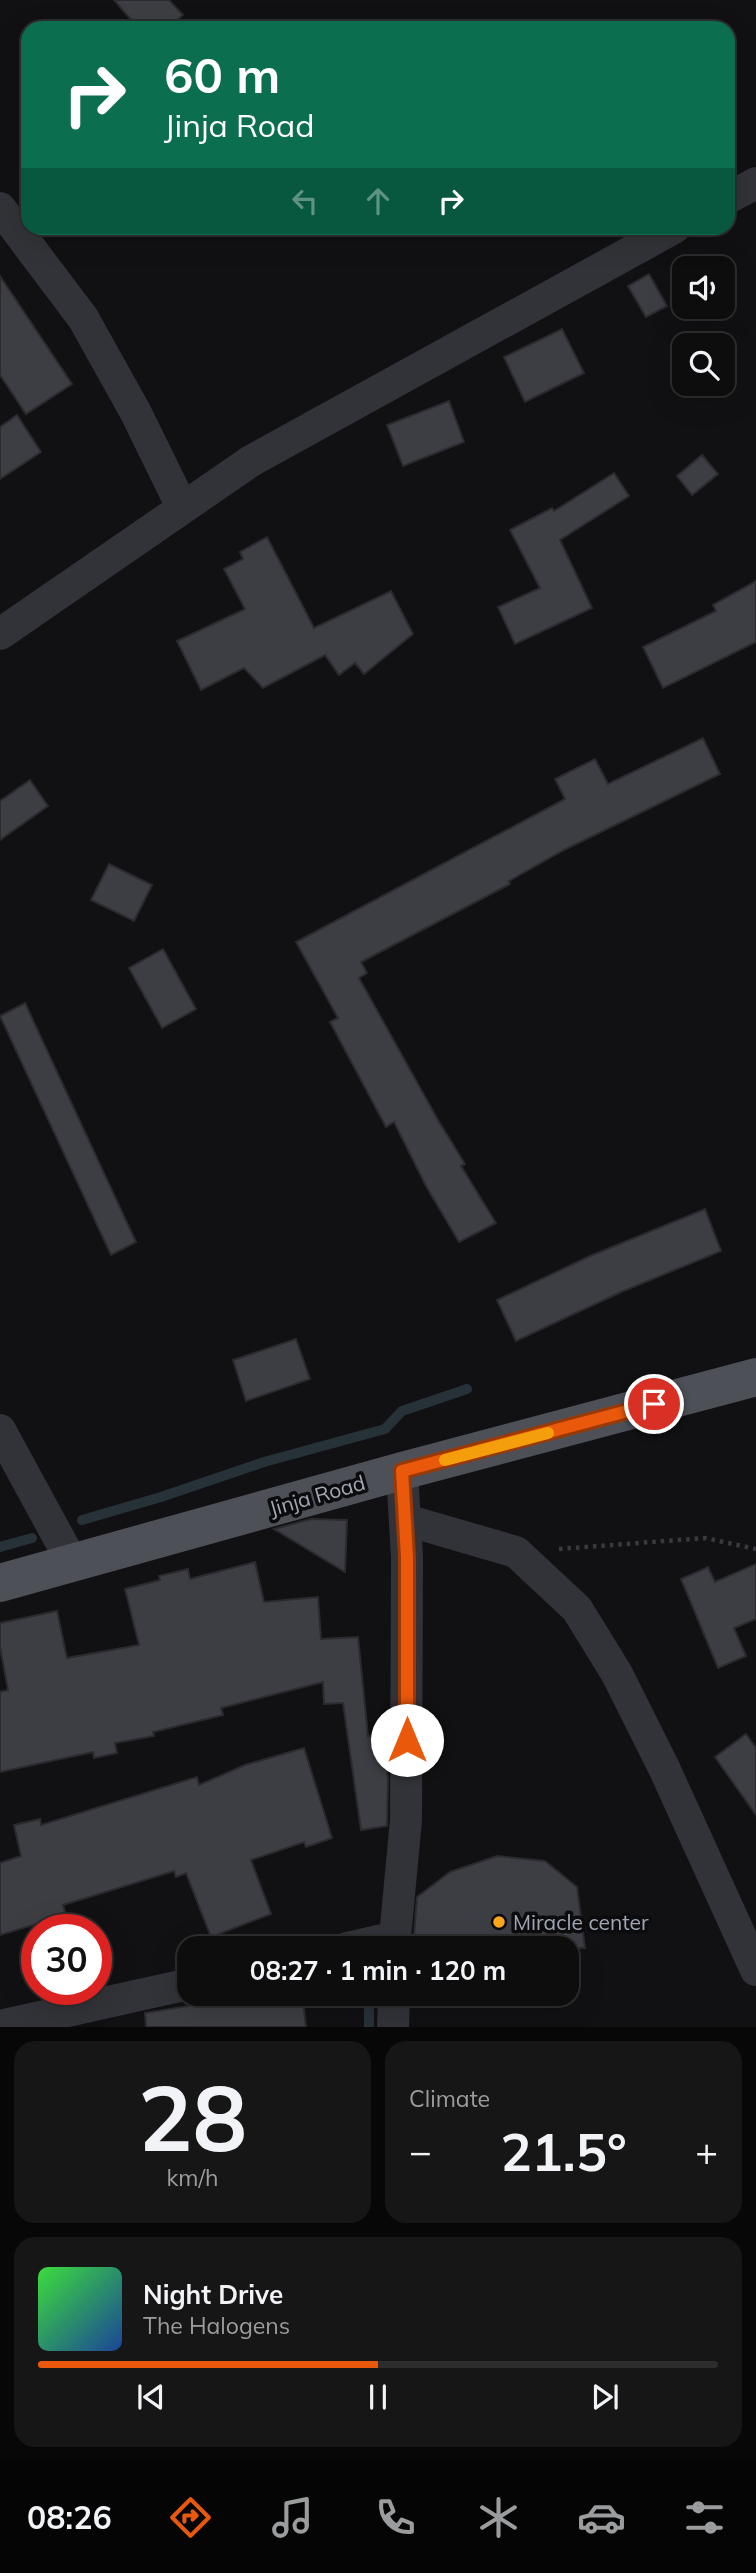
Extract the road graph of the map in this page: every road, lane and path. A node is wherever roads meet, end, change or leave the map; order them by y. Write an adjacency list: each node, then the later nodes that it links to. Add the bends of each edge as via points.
1 (756, 183): 2 (street)
2 (735, 194)
3 (0, 208): 5 (street, via 83,318)
4 (661, 235): 5 (street, via 251,461)
5 (182, 507): 6 (street)
6 (0, 634)
7 (756, 1377): 9 (main road, Jinja Road)
8 (0, 1430): 13 (street)
9 (402, 1471): 10 (street); 13 (main road, Jinja Road)
10 (406, 1520): 12 (street); 15 (street, via 406,1820)
11 (756, 1549): 12 (path, via 705,1538)
12 (516, 1552): 16 (street, via 577,1609 617,1674)
13 (73, 1564): 14 (main road, Jinja Road)
14 (0, 1583)
15 (396, 1936)
16 (756, 1970)
17 (177, 1987): 19 (street)
18 (394, 2006): 20 (street)
19 (0, 2026)
20 (393, 2027)

